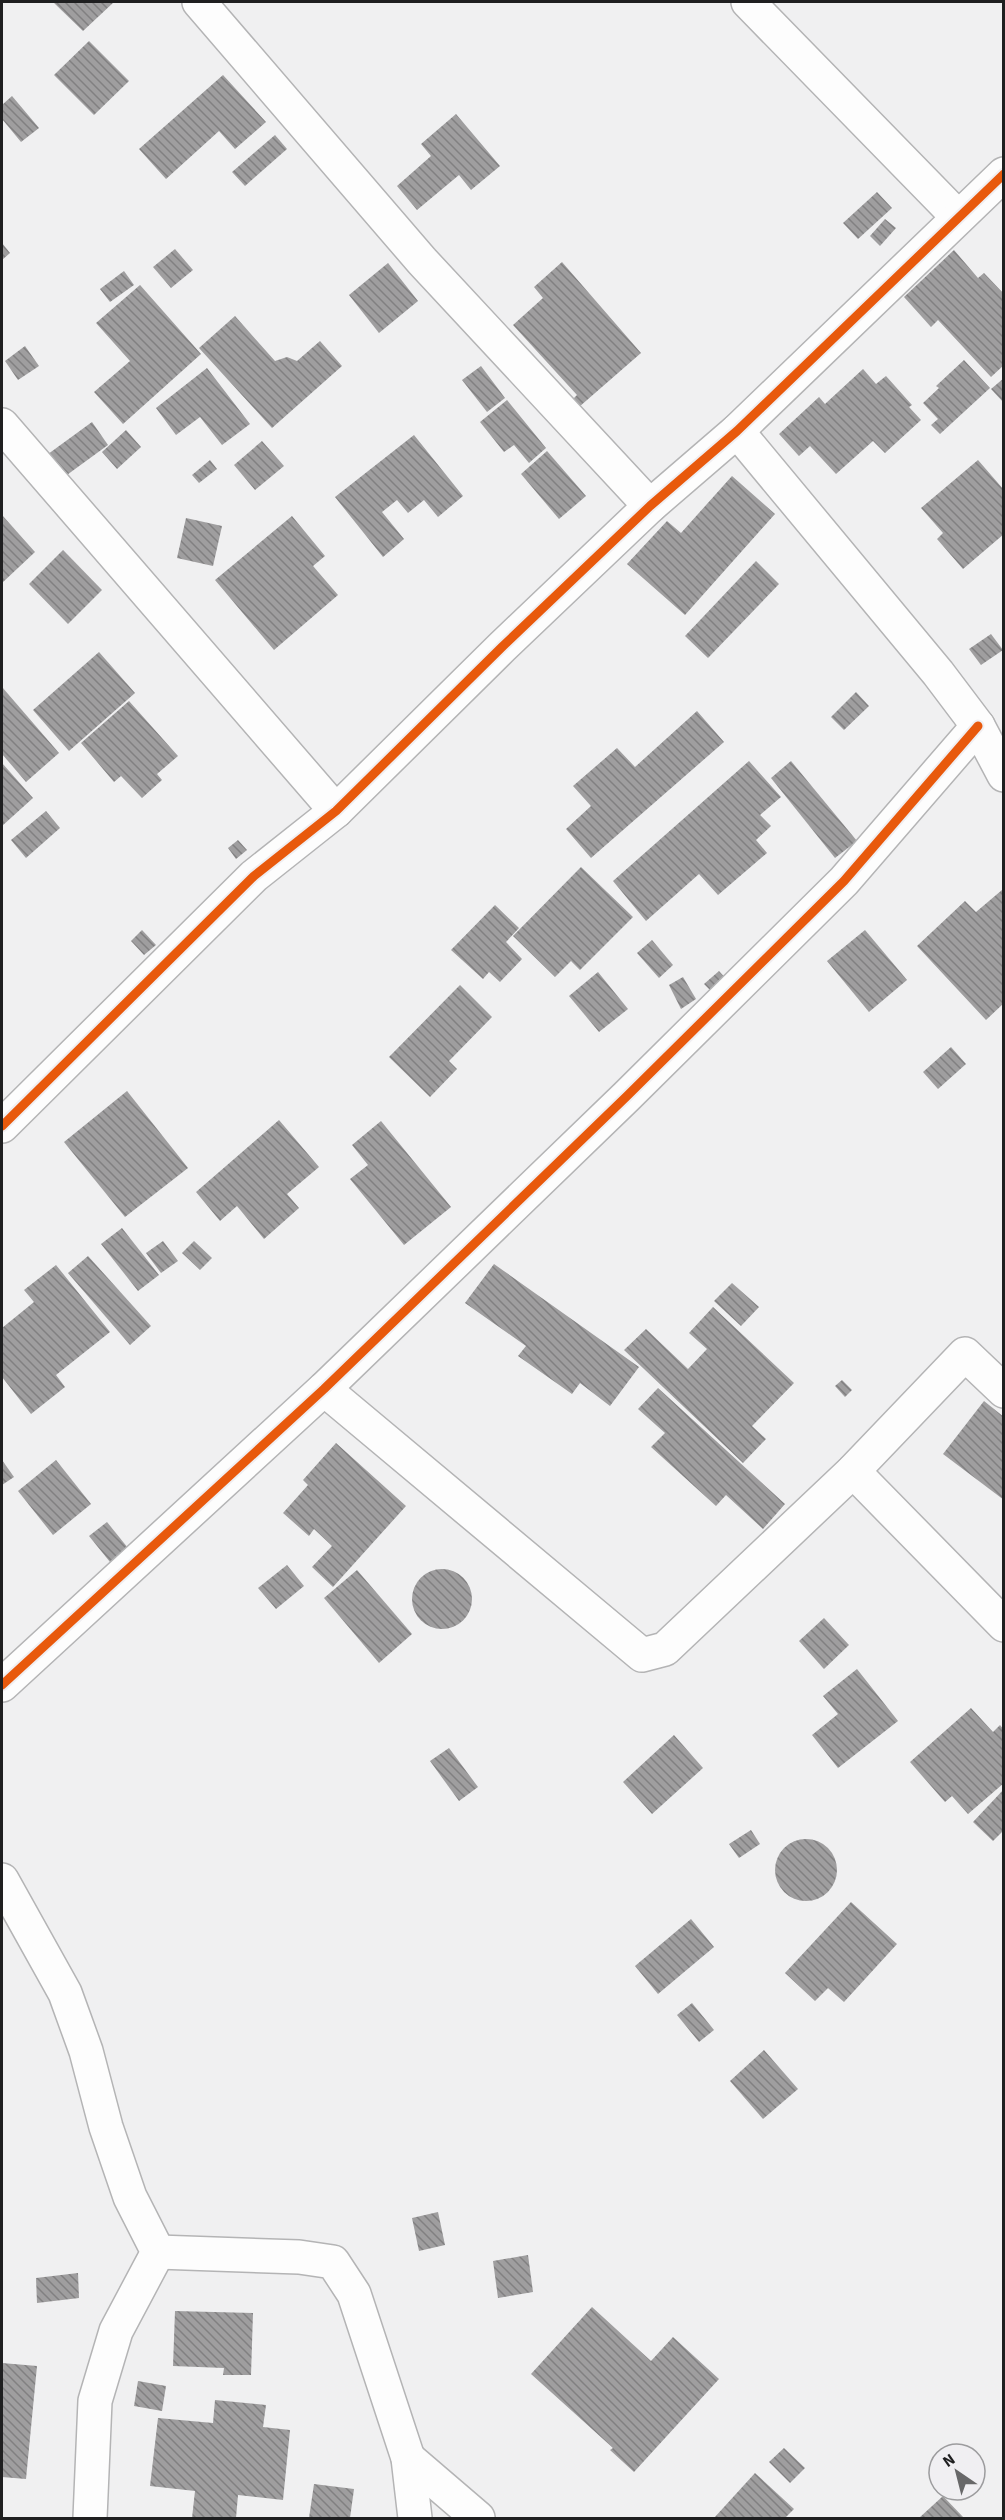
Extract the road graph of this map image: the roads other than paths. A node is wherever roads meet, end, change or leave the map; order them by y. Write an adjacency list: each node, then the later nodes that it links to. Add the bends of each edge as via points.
1 (199, 2): 7 (street, via 422,261)
2 (748, 2): 4 (street)
3 (1004, 174): 4 (street)
4 (958, 217): 6 (street)
5 (2, 425): 10 (street)
6 (736, 431): 7 (street); 8 (street)
7 (650, 506): 10 (street)
8 (978, 726): 9 (street); 12 (street, via 844,880)
9 (1004, 775)
10 (336, 811): 11 (street, via 254,876)
11 (7, 1109)
12 (324, 1389): 14 (street, via 642,1655 665,1649); 16 (street)
13 (1004, 1391): 14 (street, via 965,1354)
14 (854, 1471): 15 (street)
15 (1004, 1624)
16 (2, 1685)
17 (2, 1880): 18 (street, via 65,1993 130,2197)
18 (158, 2252): 19 (street, via 299,2257 333,2262 354,2294); 20 (street, via 116,2331 95,2401)
19 (408, 2458): 21 (street); 22 (street)
20 (90, 2518)
21 (415, 2518)
22 (478, 2518)

